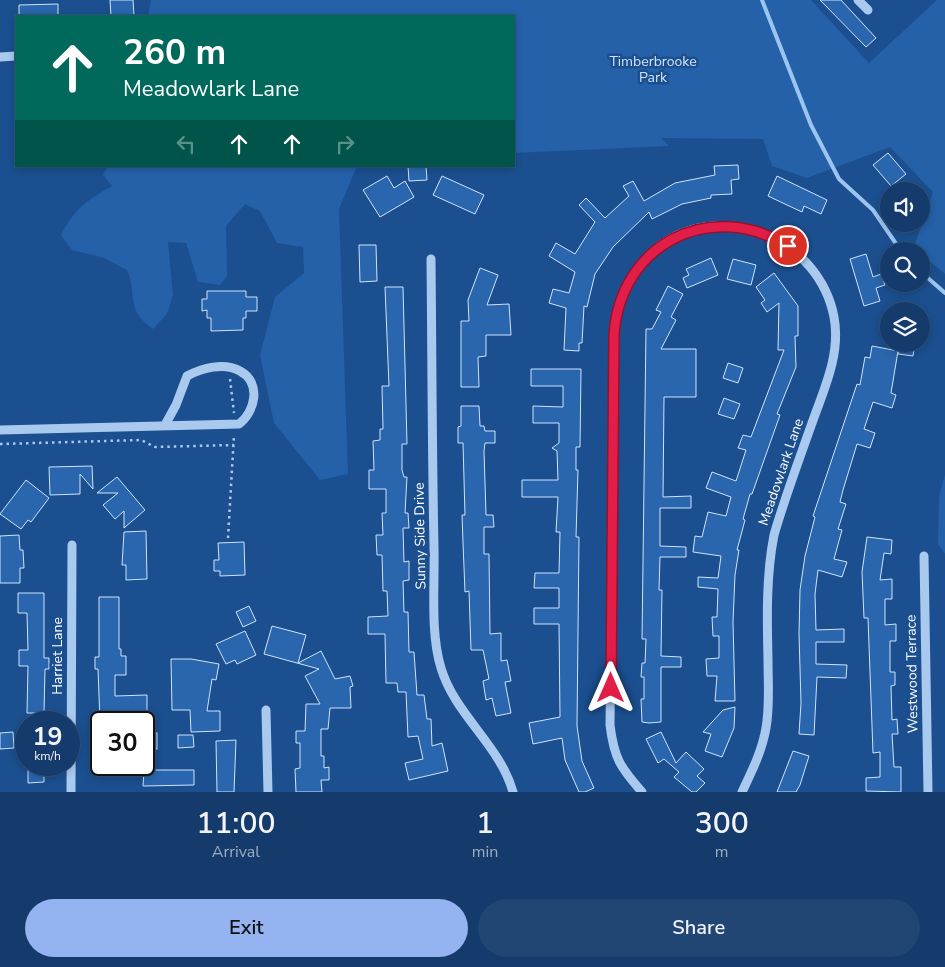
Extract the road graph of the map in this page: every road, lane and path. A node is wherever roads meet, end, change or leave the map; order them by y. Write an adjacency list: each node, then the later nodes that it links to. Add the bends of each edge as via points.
1 (858, 0): 2 (street)
2 (868, 10)
3 (15, 56): 4 (street)
4 (0, 57)
5 (432, 259): 19 (street, Sunny Side Drive, via 438,655 450,690 494,752 510,778)
6 (230, 375): 7 (path)
7 (234, 418)
8 (166, 425): 8 (street, via 239,424 248,418 252,410 252,386 239,370 225,367 197,370 187,376); 9 (street)
9 (0, 430)
10 (234, 431): 12 (path)
11 (0, 444): 12 (path, via 141,440 155,447)
12 (234, 445): 13 (path)
13 (228, 538)
14 (72, 545): 17 (street, Harriet Lane)
15 (924, 556): 22 (street, Westwood Terrace)
16 (266, 710): 18 (street)
17 (71, 792)
18 (268, 792)
19 (513, 792)
20 (642, 792): 21 (street, Meadowlark Lane, via 621,769 610,725 615,319 627,284 637,268 659,246 700,229 721,226 763,233 788,246 805,261 827,294 834,318 835,343 829,374 770,554 766,604 769,699 766,728 759,757)
21 (742, 792)
22 (928, 792)

